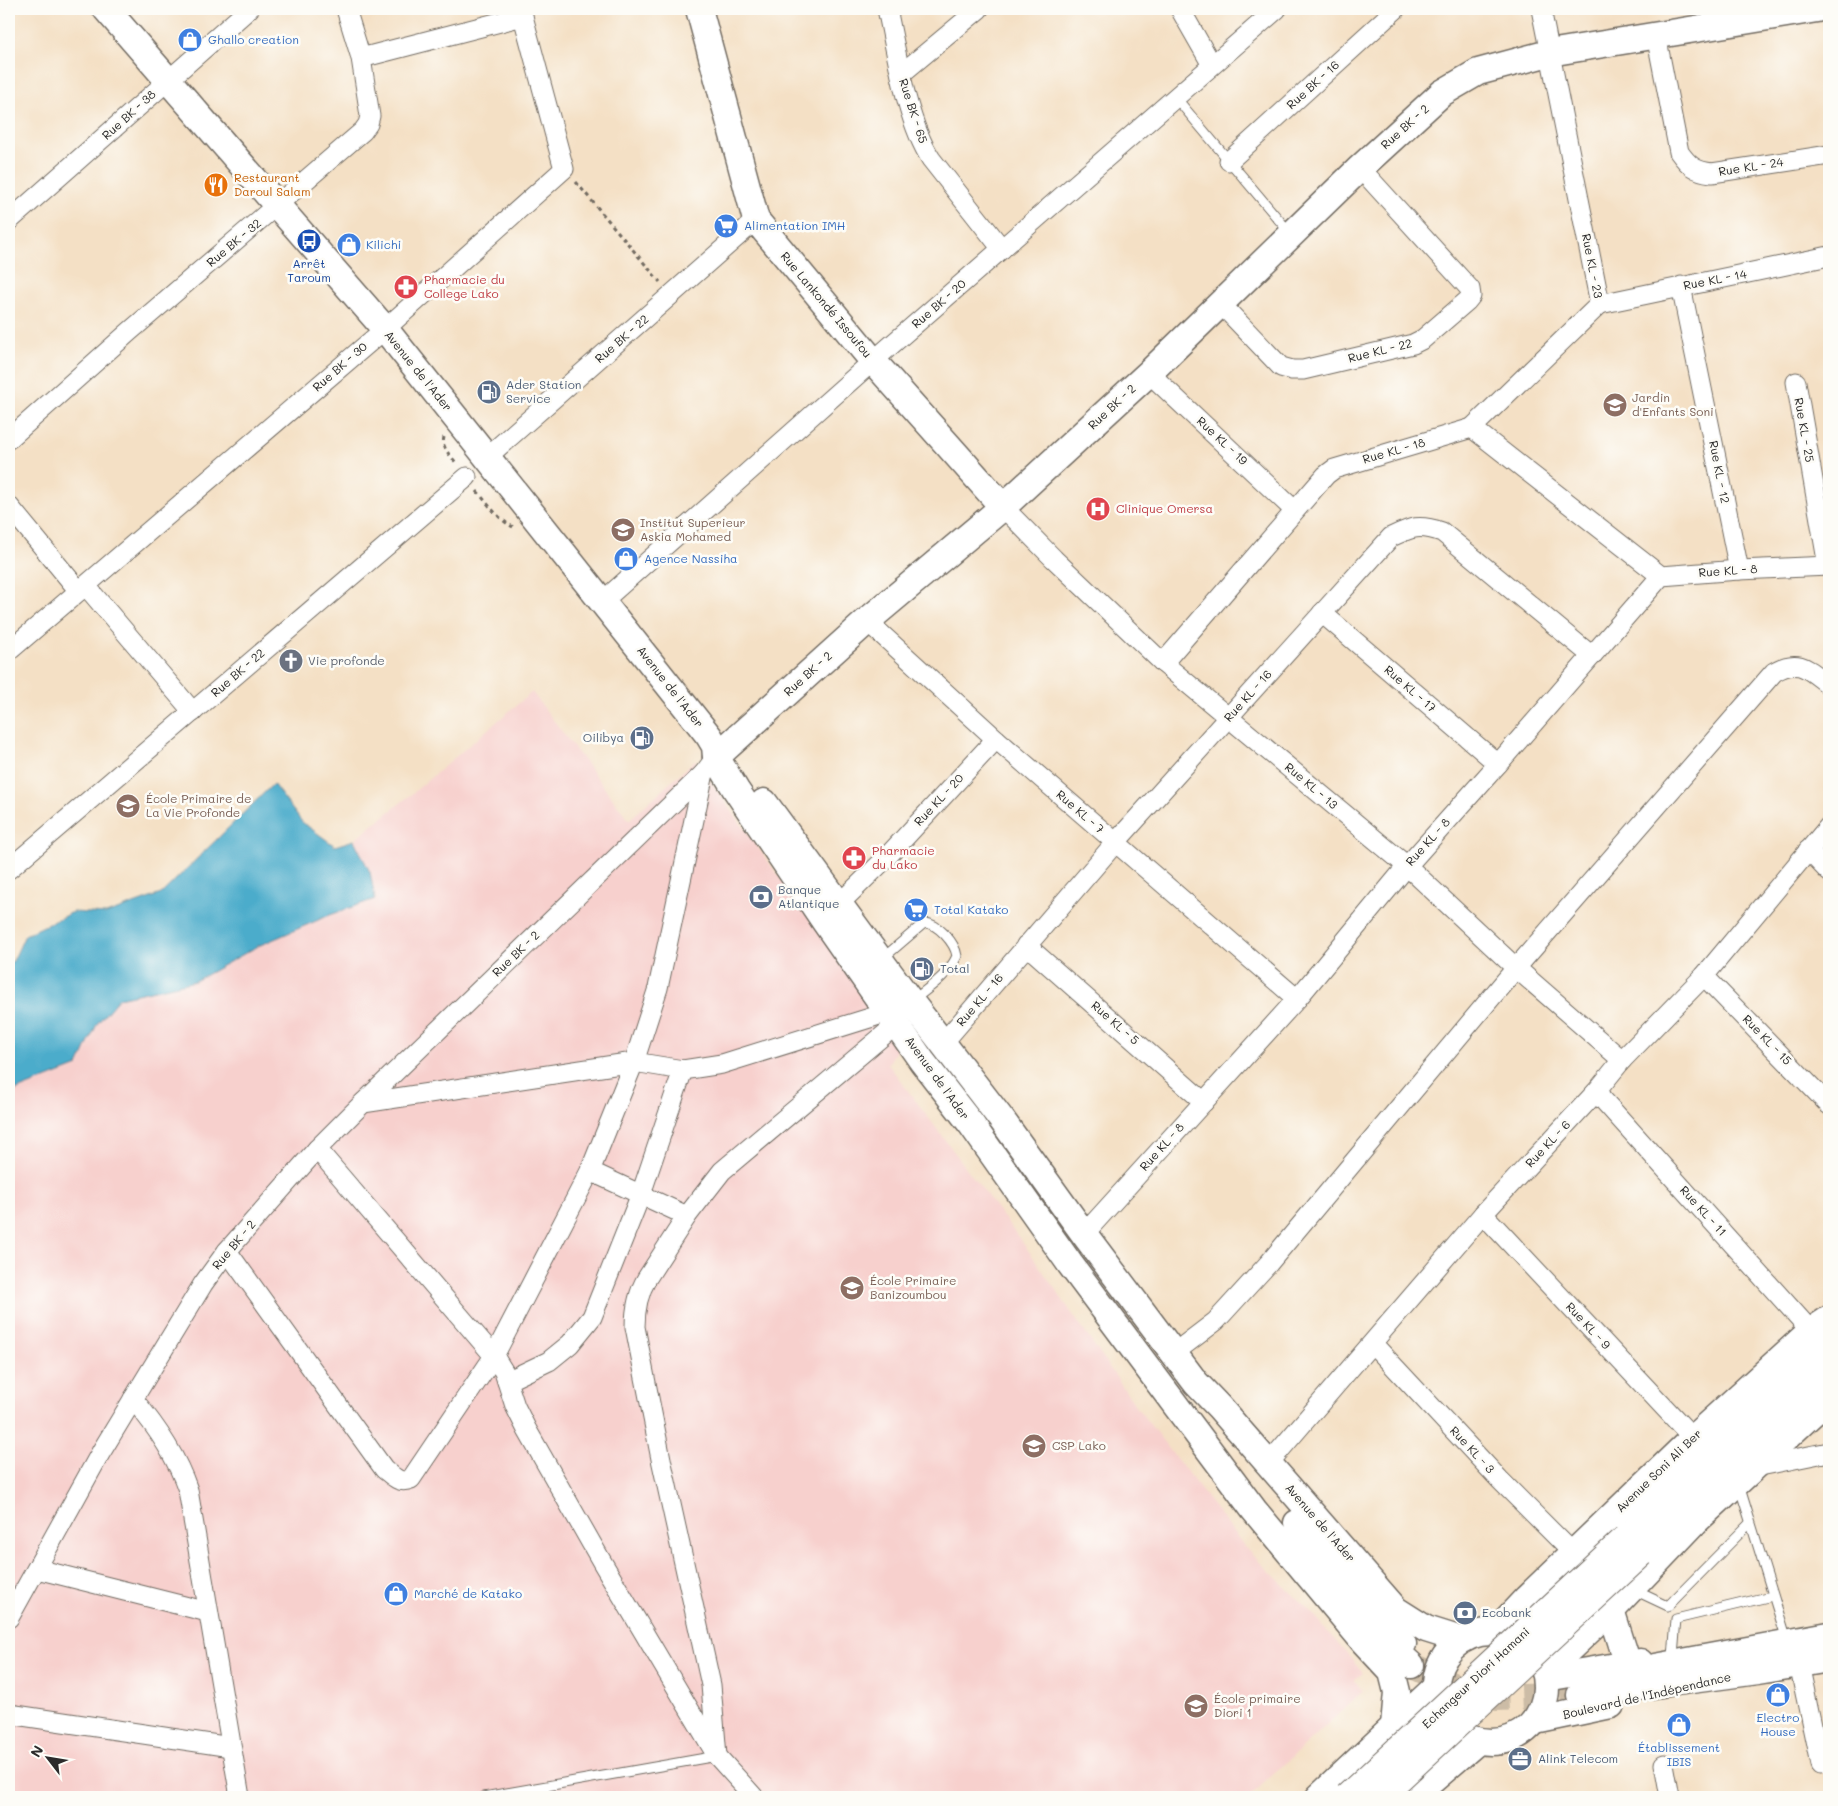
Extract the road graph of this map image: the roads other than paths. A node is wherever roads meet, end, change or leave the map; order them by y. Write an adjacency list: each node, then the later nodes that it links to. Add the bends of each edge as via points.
1 (106, 9): 18 (main road, Avenue de l'Ader)
2 (248, 9): 18 (street, Rue BK - 38)
3 (346, 9): 15 (street, Rue BK - 32)
4 (699, 9): 24 (main road, Rue Lankondé Issoufou)
5 (887, 9): 17 (street, Rue BK - 65)
6 (979, 9): 17 (street)
7 (1180, 9): 16 (street)
8 (1277, 9): 16 (street, Rue BK - 20)
9 (1396, 9): 21 (street, Rue BK - 16)
10 (1541, 9): 14 (street, Rue KL - 23)
11 (1817, 9): 13 (main road, Rue BK - 2)
12 (522, 12): 15 (street); 32 (street, Rue BK - 30, via 564,168)
13 (1656, 35): 14 (main road, Rue BK - 2); 20 (street, Rue KL - 24, via 1679,152 1687,163 1699,171 1712,173)
14 (1549, 53): 22 (main road, Rue BK - 2, via 1478,72 1442,93); 31 (street, Rue KL - 23)
15 (361, 58): 23 (street, Rue BK - 32, via 370,116 368,124)
16 (1212, 65): 19 (street, Rue BK - 20)
17 (901, 74): 27 (street, Rue BK - 65, via 921,143)
18 (167, 80): 23 (main road, Avenue de l'Ader); 25 (street, Rue BK - 38)
19 (1176, 98): 21 (lane); 27 (street, Rue BK - 20)
20 (1829, 155)
21 (1229, 161): 26 (lane)
22 (1360, 168): 26 (main road, Rue BK - 2); 30 (street, Rue KL - 22, via 1470,289 1471,296 1467,301 1413,344 1304,370 1281,367)
23 (278, 206): 32 (main road, Avenue de l'Ader); 37 (street, Rue BK - 32)
24 (756, 220): 33 (main road, Rue Lankondé Issoufou); 38 (street, Rue BK - 22)
25 (9, 221)
26 (1292, 235): 30 (main road, Rue BK - 2)
27 (1002, 249): 33 (street, Rue BK - 20)
28 (1829, 256): 29 (street, Rue KL - 14)
29 (1681, 286): 31 (street, Rue KL - 14); 44 (street, Rue KL - 12)
30 (1220, 303): 34 (main road, Rue BK - 2)
31 (1600, 304): 36 (street, Rue KL - 23)
32 (385, 329): 38 (main road, Avenue de l'Ader); 46 (street, Rue BK - 30)
33 (873, 361): 41 (main road, Rue Lankondé Issoufou); 47 (street, Rue BK - 20)
34 (1149, 373): 41 (main road, Rue BK - 2); 42 (street, Rue KL - 19)
35 (1796, 382): 43 (street, Rue KL - 25)
36 (1472, 428): 42 (street, Rue KL - 18, via 1334,469); 45 (street)
37 (9, 439)
38 (487, 456): 47 (main road, Avenue de l'Ader)
39 (467, 477): 54 (street, Rue BK - 22)
40 (9, 506): 46 (street)
41 (1004, 507): 49 (main road, Rue BK - 2); 52 (street, Rue KL - 13)
42 (1294, 510): 52 (street, Rue KL - 18)
43 (1829, 566): 44 (street, Rue KL - 8)
44 (1739, 570): 45 (street, Rue KL - 8)
45 (1661, 576): 51 (street, Rue KL - 8)
46 (82, 588): 50 (street, Rue BK - 30); 54 (street)
47 (603, 601): 57 (main road, Avenue de l'Ader)
48 (1322, 613): 51 (street, Rue KL - 16, via 1391,538 1409,528 1428,527 1442,532); 55 (street, Rue KL - 16); 58 (street, Rue KL - 17)
49 (867, 621): 56 (street, Rue KL - 7); 57 (main road, Rue BK - 2)
50 (9, 651)
51 (1592, 656): 58 (street, Rue KL - 8)
52 (1163, 663): 55 (street, Rue KL - 13)
53 (1829, 685): 68 (street, via 1804,666 1793,664 1774,672)
54 (193, 712): 63 (street, Rue BK - 22)
55 (1229, 718): 60 (street, Rue KL - 16); 62 (street, Rue KL - 13)
56 (996, 739): 60 (street, Rue KL - 7); 65 (street, Rue KL - 20)
57 (715, 756): 65 (main road, Avenue de l'Ader); 67 (main road, Avenue de l'Ader, via 742,798); 74 (street, via 658,988); 78 (street, Rue BK - 2)
58 (1498, 764): 62 (street, Rue KL - 8)
59 (1829, 826): 61 (street, Rue KL - 6)
60 (1116, 843): 66 (street, Rue KL - 16); 70 (street, Rue KL - 7)
61 (1808, 850): 64 (street); 69 (street, Rue KL - 6)
62 (1407, 866): 68 (street, Rue KL - 13); 70 (street, Rue KL - 8)
63 (9, 869)
64 (1829, 872)
65 (840, 903): 67 (main road, Avenue de l'Ader)
66 (1026, 945): 72 (street, Rue KL - 16); 77 (street, Rue KL - 5)
67 (871, 968): 71 (main road, Avenue de l'Ader); 71 (lane, via 924,923 953,944 957,956 954,964)
68 (1516, 968): 73 (street, Rue KL - 13); 89 (street, via 1259,1274 1216,1322)
69 (1704, 976): 73 (street, Rue KL - 6); 79 (street, Rue KL - 15)
70 (1297, 999): 77 (street, Rue KL - 8)
71 (899, 1012): 72 (main road, Avenue de l'Ader); 75 (street, via 722,1064); 84 (street, via 722,1171); 117 (main road, Avenue de l'Ader, via 1070,1264 1174,1402 1219,1445 1367,1625)
72 (943, 1043): 85 (main road, Avenue de l'Ader)
73 (1622, 1060): 76 (street, Rue KL - 6)
74 (634, 1062): 75 (street); 78 (street); 81 (street)
75 (683, 1070): 82 (street)
76 (1596, 1092): 83 (street, Rue KL - 6); 87 (street, Rue KL - 11)
77 (1204, 1102): 85 (street, Rue KL - 8)
78 (362, 1103): 80 (street, Rue BK - 2)
79 (1829, 1104)
80 (317, 1149): 86 (street, Rue BK - 2); 90 (street)
81 (590, 1171): 82 (street); 90 (street)
82 (641, 1194): 84 (street); 92 (street, via 592,1317 570,1344 549,1361)
83 (1483, 1214): 88 (street, Rue KL - 6); 96 (street, Rue KL - 9)
84 (686, 1216): 127 (street, via 641,1288 635,1327 711,1685)
85 (1084, 1234): 89 (main road, Avenue de l'Ader)
86 (227, 1252): 90 (street, via 384,1469 397,1480 404,1482 418,1472); 95 (street, Rue BK - 2, via 203,1284)
87 (1823, 1332): 96 (main road, Avenue Soni Ali Ber); 101 (main road, Avenue Soni Ali Ber, via 1811,1359)
88 (1372, 1344): 98 (street, Rue KL - 6); 102 (street, Rue KL - 3)
89 (1174, 1353): 93 (main road, Avenue de l'Ader)
90 (494, 1356): 92 (street)
91 (1829, 1377): 101 (main road)
92 (507, 1381): 127 (street, via 531,1437)
93 (1196, 1383): 98 (main road, Avenue de l'Ader); 117 (main road, Avenue de l'Ader, via 1211,1420 1394,1638)
94 (1829, 1398): 99 (main road)
95 (133, 1399): 103 (street, Rue BK - 2); 108 (street, via 161,1435 181,1470 194,1519)
96 (1693, 1438): 102 (main road, Avenue Soni Ali Ber)
97 (1829, 1452): 99 (street)
98 (1268, 1464): 113 (main road, Avenue de l'Ader, via 1396,1610 1426,1628)
99 (1746, 1474): 100 (lane); 104 (main road)
100 (1750, 1523): 105 (lane); 106 (lane)
101 (1634, 1546): 134 (main road, Echangeur Diori Hamani, bridge); 135 (main road, Echangeur Diori Hamani, bridge)
102 (1574, 1554): 111 (main road, Avenue Soni Ali Ber)
103 (37, 1569): 108 (street); 109 (street, Rue BK - 2)
104 (1631, 1589): 106 (lane); 107 (main road)
105 (1772, 1596): 110 (lane); 114 (lane)
106 (1668, 1606): 110 (lane)
107 (1611, 1610): 118 (main road); 120 (main road)
108 (208, 1612): 126 (street)
109 (9, 1618)
110 (1676, 1619): 115 (lane)
111 (1496, 1631): 113 (main road, via 1478,1633); 120 (main road, via 1520,1639 1531,1648)
112 (1829, 1635): 114 (main road, Boulevard de l'Indépendance)
113 (1461, 1640): 121 (main road, via 1447,1653 1438,1669)
114 (1784, 1651): 115 (main road, Boulevard de l'Indépendance); 116 (main road, Boulevard de l'Indépendance); 119 (main road, Boulevard de l'Indépendance); 119 (main road, Boulevard de l'Indépendance, via 1582,1688); 129 (street)
115 (1673, 1657): 118 (main road, Boulevard de l'Indépendance)
116 (1829, 1659)
117 (1407, 1664): 121 (main road, Avenue de l'Ader, via 1410,1683); 124 (main road, via 1397,1692)
118 (1628, 1664): 120 (main road, Boulevard de l'Indépendance)
119 (1758, 1671): 123 (main road, Boulevard de l'Indépendance)
120 (1545, 1675): 123 (main road, via 1547,1690)
121 (1436, 1688): 124 (main road); 125 (main road, via 1439,1706 1448,1722 1461,1734)
122 (9, 1714): 126 (street)
123 (1535, 1721): 125 (main road, via 1510,1740)
124 (1394, 1726): 133 (main road)
125 (1478, 1741): 136 (main road)
126 (232, 1747): 130 (street)
127 (717, 1756): 131 (lane); 132 (street)
128 (1664, 1764): 137 (street)
129 (1820, 1764)
130 (240, 1797)
131 (484, 1797)
132 (754, 1797)
133 (1318, 1797)
134 (1348, 1797)
135 (1378, 1797)
136 (1413, 1797)
137 (1670, 1797)

